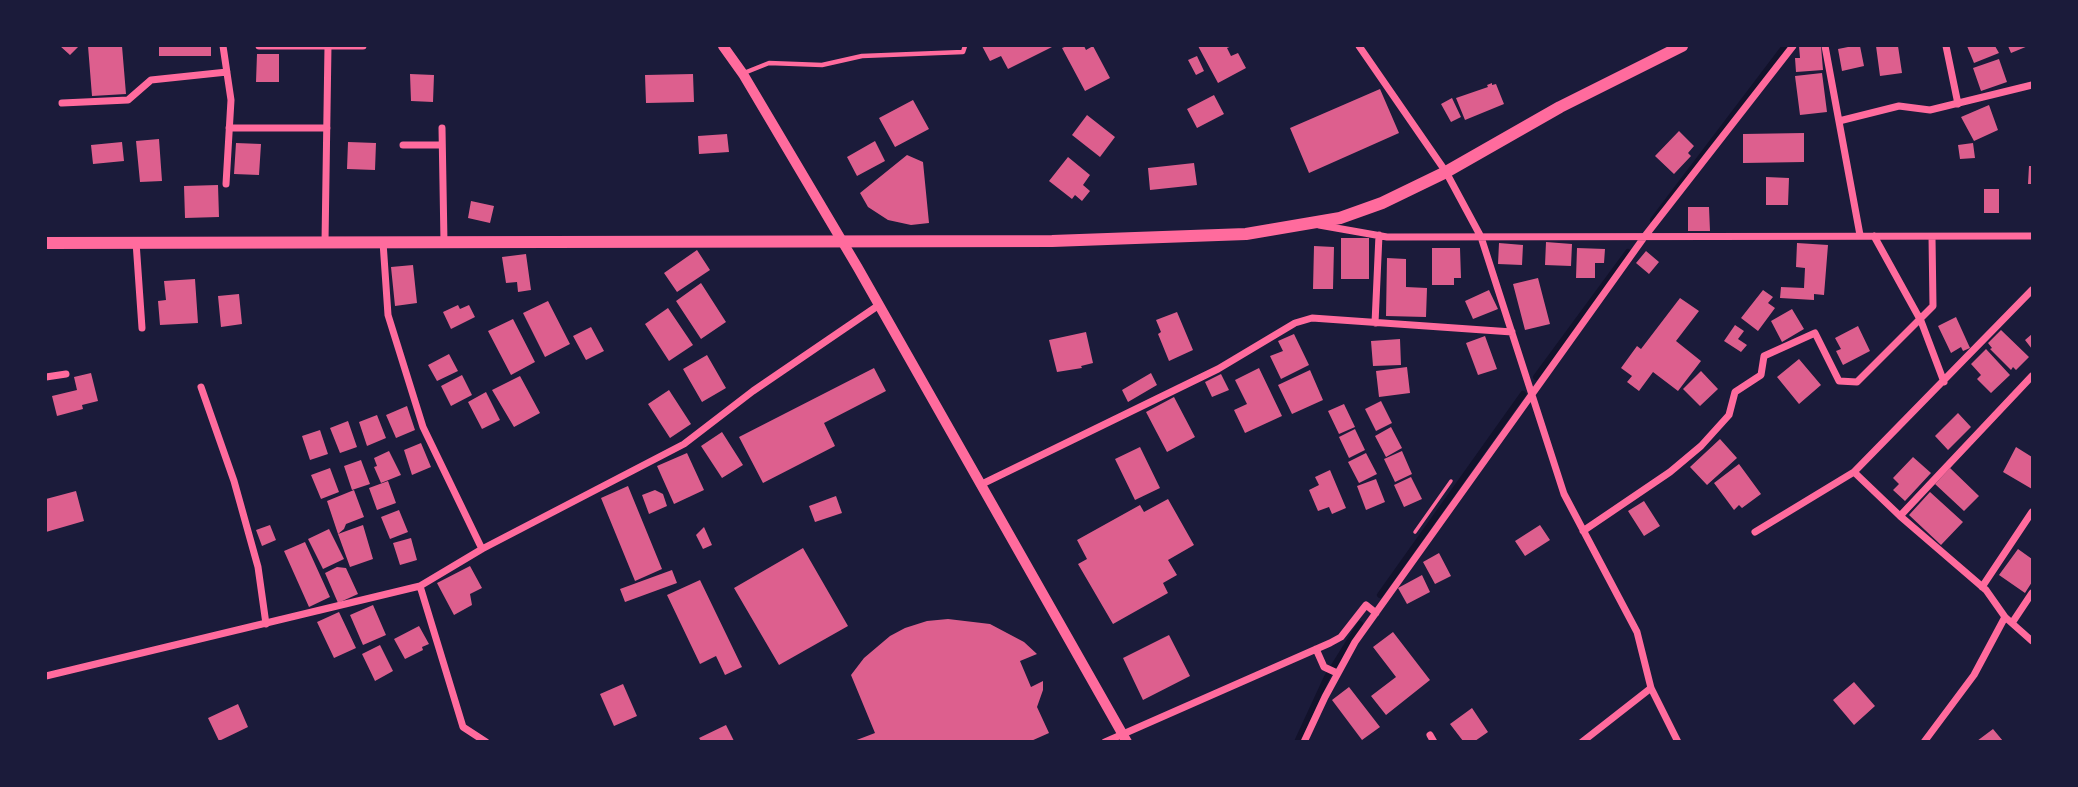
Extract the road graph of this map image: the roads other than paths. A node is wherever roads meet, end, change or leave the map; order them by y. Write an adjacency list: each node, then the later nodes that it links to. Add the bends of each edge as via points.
1 (223, 46): 12 (street)
2 (258, 46): 3 (street)
3 (328, 46): 4 (street); 19 (street)
4 (363, 46)
5 (723, 46): 13 (street)
6 (965, 46): 13 (lane, via 963,52 862,56 822,65 769,63)
7 (1359, 46): 23 (street)
8 (1682, 46): 23 (main road, via 1560,107)
9 (1793, 46): 28 (street)
10 (1825, 46): 17 (street)
11 (1946, 46): 16 (street)
12 (227, 72): 15 (street, via 151,80 128,100); 18 (street)
13 (743, 74): 33 (street)
14 (2032, 85): 16 (street)
15 (62, 103)
16 (1958, 104): 17 (street, via 1930,110 1899,106)
17 (1839, 121): 27 (street)
18 (229, 128): 19 (street); 24 (street)
19 (327, 128): 35 (street)
20 (442, 128): 22 (street)
21 (403, 145): 22 (street)
22 (442, 145): 37 (street)
23 (1446, 172): 25 (main road, via 1382,202); 31 (street)
24 (226, 184)
25 (1314, 224): 26 (street); 33 (main road, via 1246,234 1052,242)
26 (1379, 235): 31 (street); 42 (street)
27 (1860, 235): 28 (street); 29 (street)
28 (1645, 236): 31 (street); 50 (street)
29 (1874, 236): 32 (street); 41 (street)
30 (2032, 236): 32 (street)
31 (1481, 237): 44 (street)
32 (1932, 237): 41 (street, via 1933,306)
33 (842, 241): 37 (main road); 40 (street)
34 (136, 242): 35 (main road); 38 (main road); 43 (street)
35 (326, 242): 36 (main road)
36 (383, 242): 37 (main road); 57 (street, via 388,315 423,427)
37 (444, 242)
38 (46, 243)
39 (2032, 290): 48 (street)
40 (879, 305): 52 (street); 57 (street, via 684,444)
41 (1921, 321): 48 (street); 55 (street, via 1857,382 1839,381 1815,333 1764,356 1761,375 1735,392 1728,415 1701,446)
42 (1375, 323): 44 (street); 52 (street, via 1312,318 1295,323 1218,369)
43 (142, 328)
44 (1512, 332): 50 (street)
45 (66, 374): 47 (street)
46 (2032, 376): 54 (street)
47 (46, 377)
48 (1944, 382): 51 (street)
49 (201, 387): 64 (street, via 258,567)
50 (1532, 392): 55 (street, via 1563,494); 61 (street)
51 (1854, 472): 54 (street); 56 (street)
52 (980, 485): 70 (street)
53 (2032, 512): 59 (street)
54 (1900, 516): 59 (street)
55 (1583, 531): 69 (street, via 1637,632)
56 (1755, 533)
57 (482, 550): 58 (street)
58 (420, 586): 64 (street); 71 (street, via 463,727)
59 (1982, 587): 62 (street)
60 (2032, 593): 63 (street)
61 (1376, 612): 66 (street, via 1366,604 1341,637); 67 (street)
62 (2005, 617): 63 (street); 76 (street, via 1974,675)
63 (2012, 623): 65 (street)
64 (267, 624): 68 (street)
65 (2032, 641)
66 (1316, 649): 67 (street); 70 (street)
67 (1333, 671): 73 (street)
68 (46, 676)
69 (1651, 688): 74 (street); 75 (street)
70 (1125, 738): 72 (street)
71 (486, 741)
72 (1105, 741)
73 (1304, 741)
74 (1582, 741)
75 (1678, 741)
76 (1924, 741)

